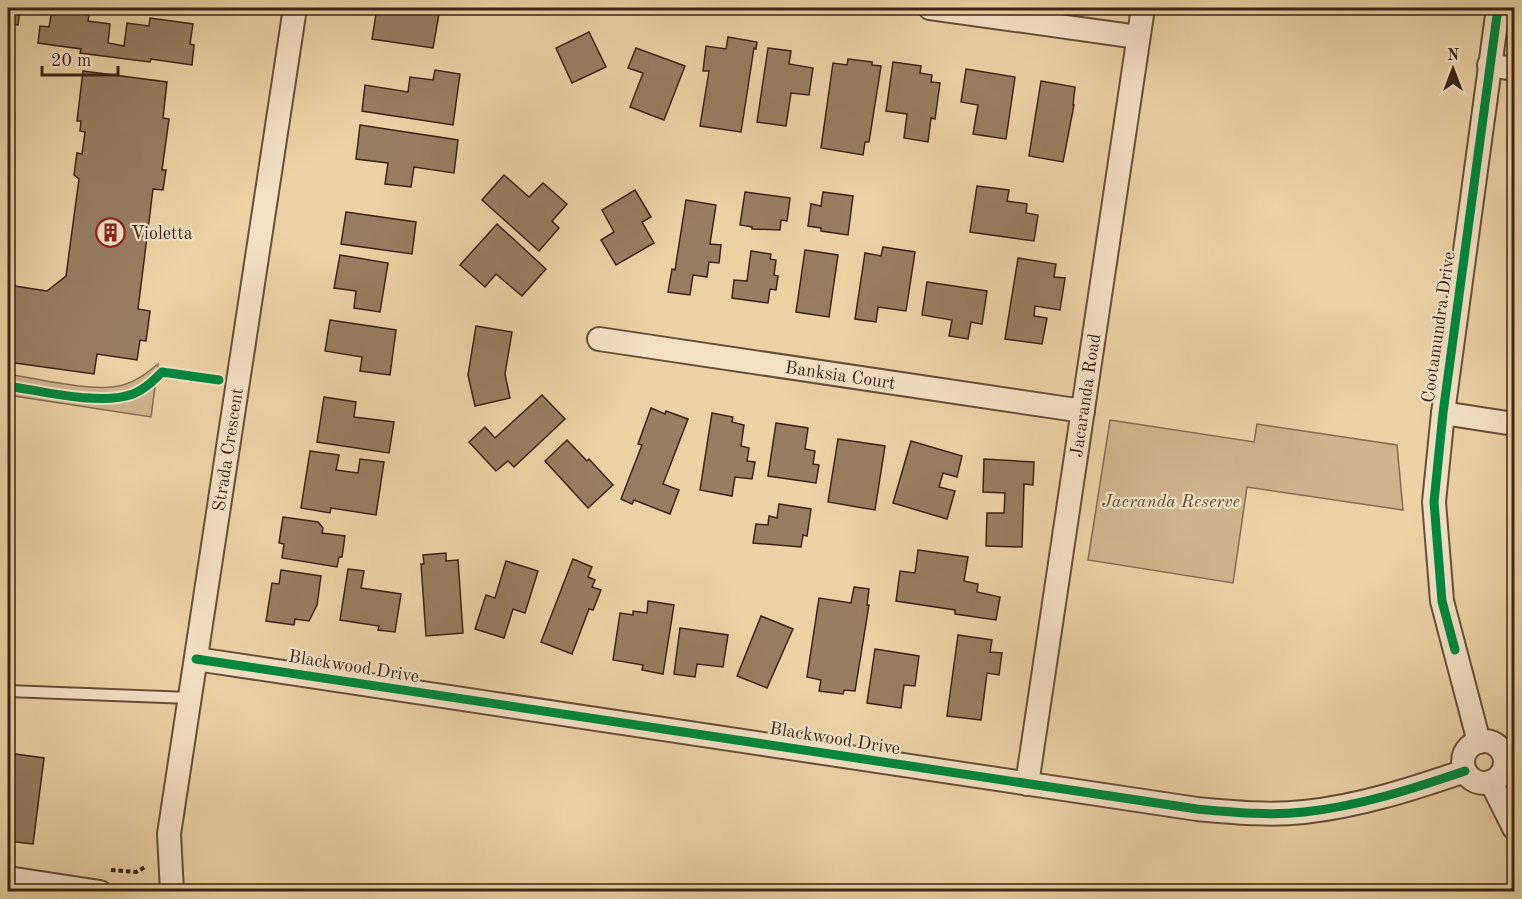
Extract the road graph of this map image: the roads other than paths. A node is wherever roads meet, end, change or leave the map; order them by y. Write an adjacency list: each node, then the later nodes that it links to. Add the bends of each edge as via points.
1 (295, 8): 12 (street, Strada Crescent)
2 (930, 8): 5 (street)
3 (1143, 8): 5 (street, Jacaranda Road)
4 (1498, 8): 6 (street, Cootamundra Drive)
5 (1138, 37): 9 (street, Jacaranda Road)
6 (1490, 65): 7 (street); 10 (street, Cootamundra Drive)
7 (1515, 69)
8 (599, 339): 9 (street, Banksia Court)
9 (1083, 411): 18 (street, Jacaranda Road)
10 (1443, 413): 11 (street); 15 (street, Cootamundra Drive, via 1434,502 1442,601)
11 (1515, 424)
12 (196, 659): 14 (street, Strada Crescent); 18 (street, Blackwood Drive)
13 (8, 691): 14 (lane)
14 (190, 698): 22 (street, Strada Crescent, via 170,834)
15 (1479, 742): 16 (street, via 1464,756); 17 (street, via 1493,743 1503,753 1505,767)
16 (1465, 771): 17 (street, via 1476,781); 18 (street, Blackwood Drive, via 1367,802 1279,813 1197,809)
17 (1491, 782): 19 (street)
18 (1028, 784)
19 (1515, 828)
20 (8, 878): 21 (street)
21 (103, 881)
22 (172, 891)

